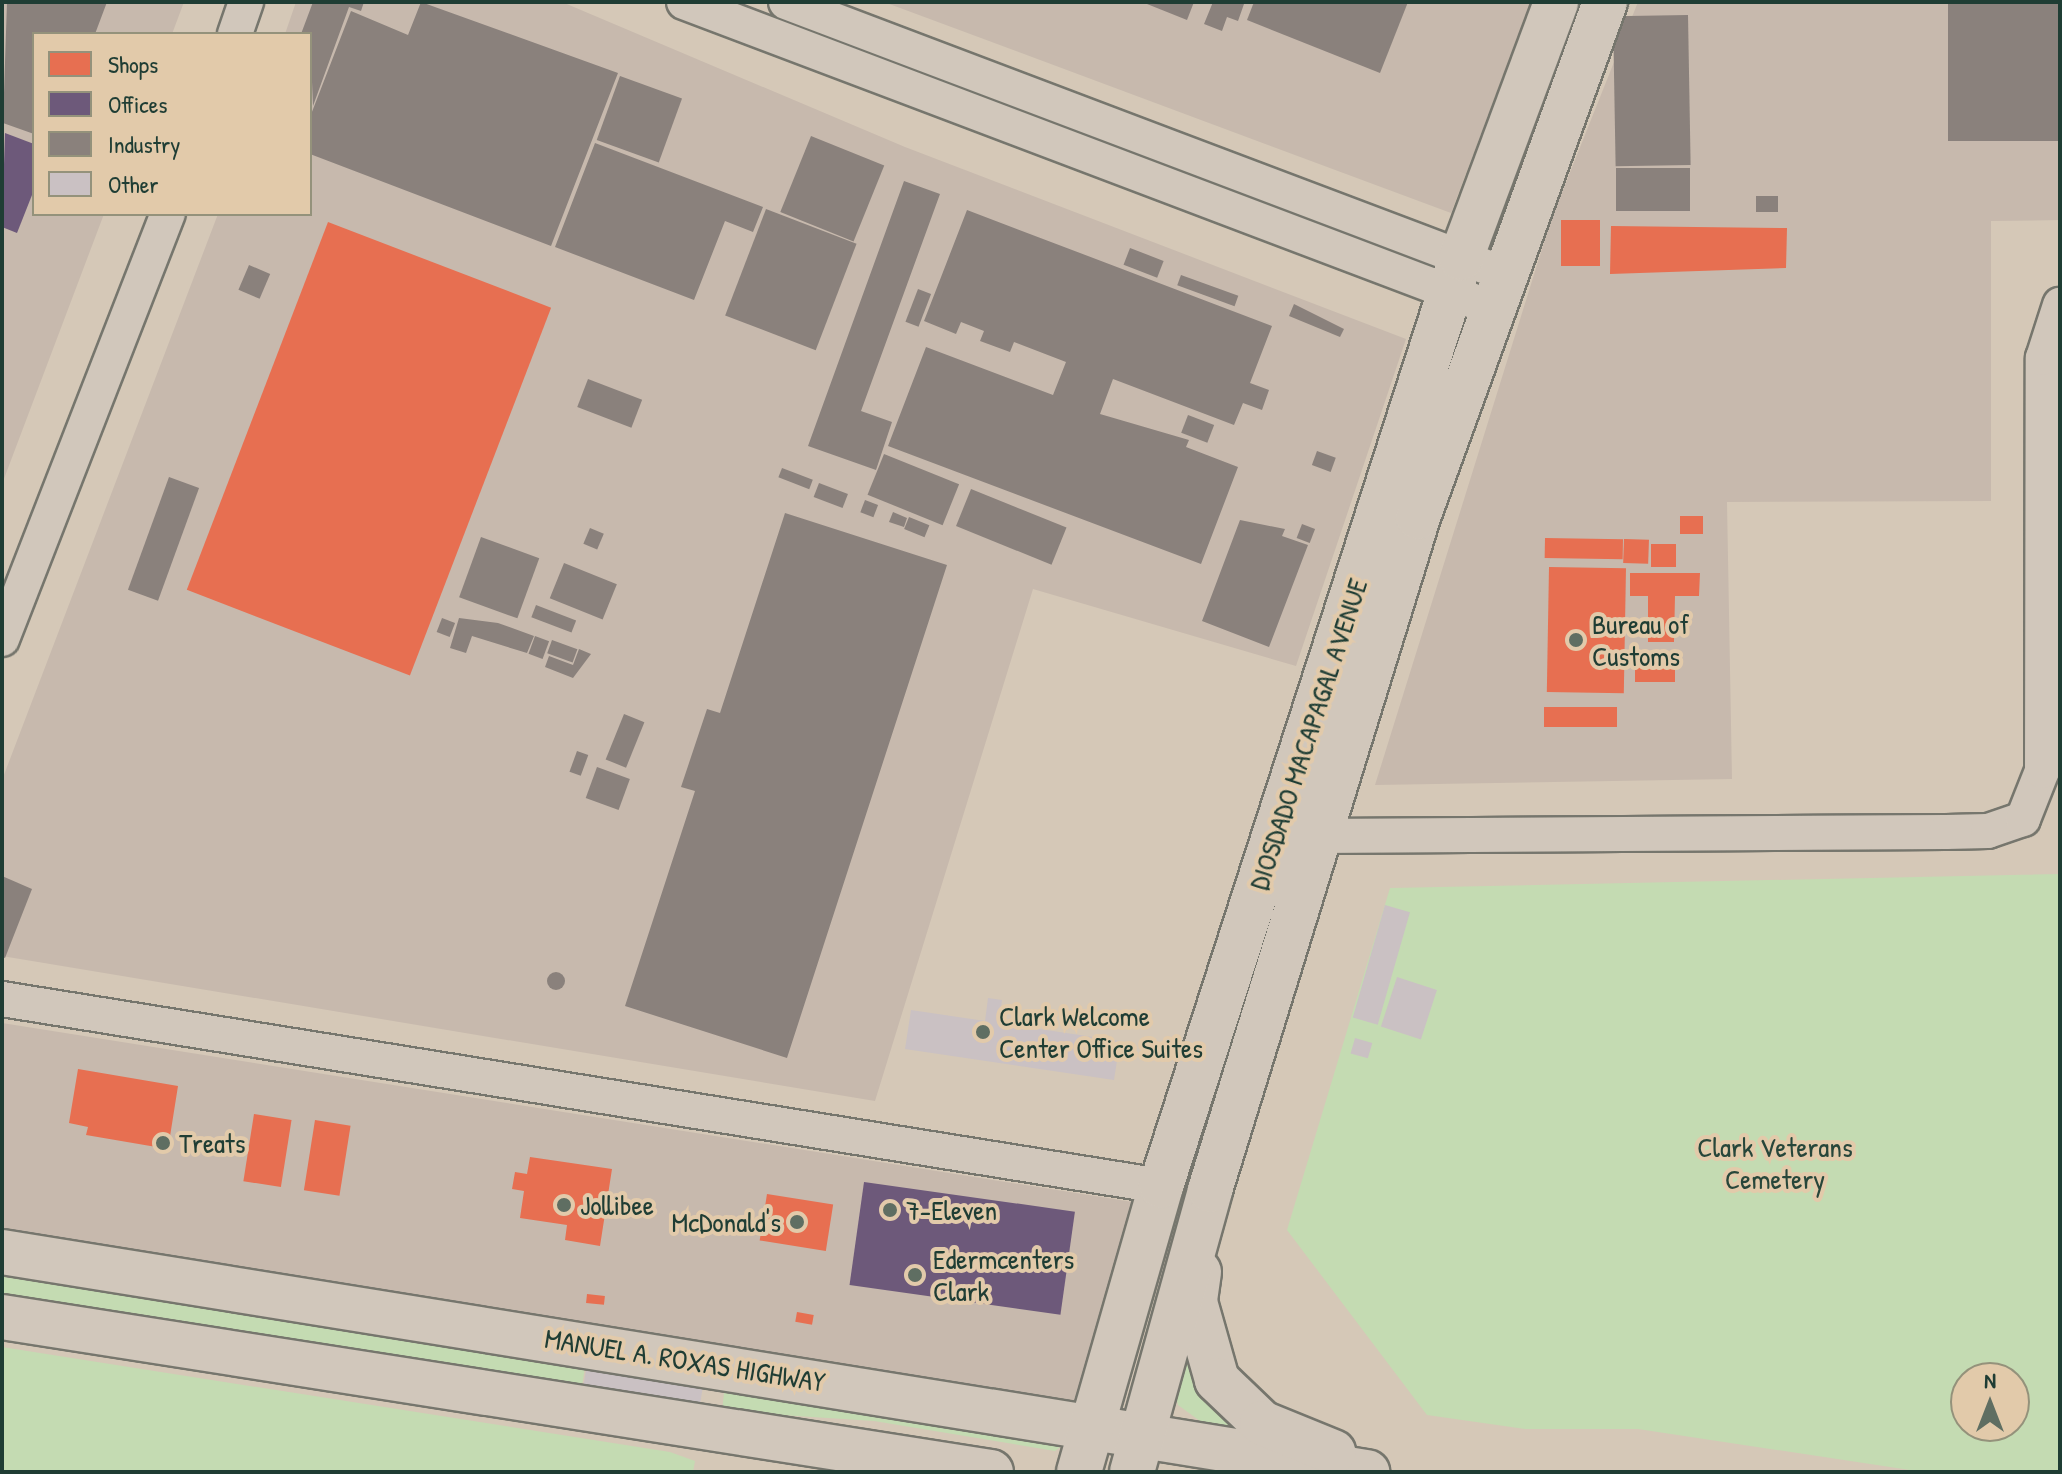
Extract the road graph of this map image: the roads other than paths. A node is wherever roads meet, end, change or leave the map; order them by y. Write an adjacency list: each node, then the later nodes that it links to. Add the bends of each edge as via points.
1 (246, 2): 6 (street)
2 (684, 2): 8 (street)
3 (786, 2): 8 (street)
4 (1556, 2): 8 (main road, DIOSDADO MACAPAGAL AVENUE)
5 (1605, 2): 8 (main road, DIOSDADO MACAPAGAL AVENUE)
6 (236, 32)
7 (167, 216): 10 (street)
8 (1475, 283): 11 (main road, DIOSDADO MACAPAGAL AVENUE); 13 (main road, DIOSDADO MACAPAGAL AVENUE)
9 (2060, 305): 11 (street, via 2043,358 2042,771 2023,819 1988,831)
10 (2, 639)
11 (1319, 836): 14 (main road, DIOSDADO MACAPAGAL AVENUE)
12 (2, 999): 13 (street)
13 (1161, 1186): 17 (main road, DIOSDADO MACAPAGAL AVENUE)
14 (1210, 1190): 18 (main road, DIOSDADO MACAPAGAL AVENUE); 21 (main road, via 1195,1302 1217,1380 1262,1423)
15 (2, 1252): 17 (main road, MANUEL A. ROXAS HIGHWAY, via 623,1348)
16 (2, 1317): 19 (main road)
17 (1084, 1452): 18 (main road, MANUEL A. ROXAS HIGHWAY)
18 (1136, 1456): 20 (main road, MANUEL A. ROXAS HIGHWAY)
19 (991, 1472)
20 (1367, 1472)
21 (1381, 1472)

